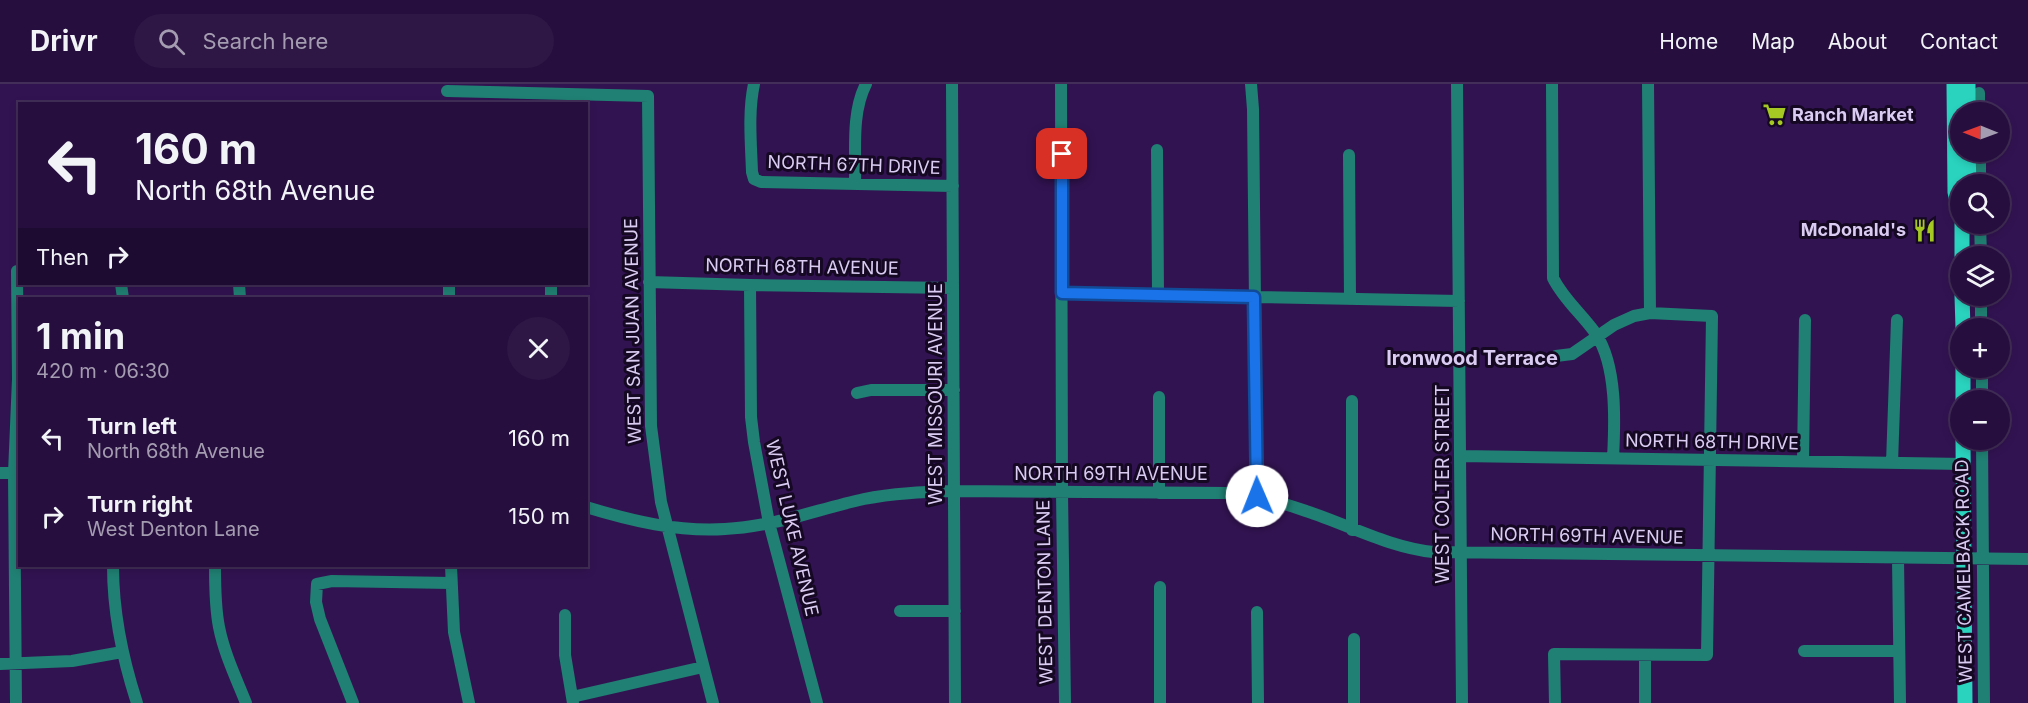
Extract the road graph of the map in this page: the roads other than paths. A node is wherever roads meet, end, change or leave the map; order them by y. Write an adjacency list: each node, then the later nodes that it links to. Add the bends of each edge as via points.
1 (754, 84): 15 (street, NORTH 67TH DRIVE, via 754,179)
2 (866, 84): 15 (street, via 857,118)
3 (952, 84): 16 (street, WEST MISSOURI AVENUE)
4 (1061, 84): 21 (street, WEST DENTON LANE)
5 (1251, 84): 23 (street)
6 (1458, 84): 25 (street, WEST COLTER STREET)
7 (1552, 84): 29 (street, via 1553,278)
8 (1648, 84): 26 (street)
9 (1954, 84): 14 (main road)
10 (447, 93): 11 (street)
11 (550, 98): 18 (street, WEST SAN JUAN AVENUE, via 648,96)
12 (1157, 150): 22 (street)
13 (1349, 155): 24 (street)
14 (1955, 174)
15 (855, 184): 16 (street, NORTH 67TH DRIVE)
16 (953, 186): 20 (street, WEST MISSOURI AVENUE)
17 (18, 271): 44 (street)
18 (649, 282): 19 (street, NORTH 68TH AVENUE); 51 (street, WEST SAN JUAN AVENUE, via 651,426 656,474)
19 (750, 285): 20 (street, NORTH 68TH AVENUE); 50 (street, WEST LUKE AVENUE, via 751,417)
20 (953, 288): 31 (street, WEST MISSOURI AVENUE)
21 (1062, 293): 22 (street); 46 (street, WEST DENTON LANE)
22 (1158, 294): 23 (street)
23 (1254, 297): 24 (street); 48 (street)
24 (1350, 299): 25 (street)
25 (1459, 301): 37 (street, WEST COLTER STREET)
26 (1650, 313): 29 (street, via 1634,316); 39 (street, via 1712,316)
27 (1805, 320): 40 (street)
28 (1897, 320): 41 (street)
29 (1597, 335): 30 (street, via 1572,354); 38 (street, via 1610,370 1614,400)
30 (1556, 356)
31 (954, 390): 32 (street); 45 (street, WEST MISSOURI AVENUE)
32 (857, 393)
33 (1158, 397): 47 (street)
34 (1352, 401): 52 (street)
35 (1964, 450): 42 (main road, WEST CAMELBACK ROAD)
36 (1982, 450): 57 (street, WEST CAMELBACK ROAD)
37 (1460, 456): 38 (street, NORTH 68TH DRIVE); 53 (street, WEST COLTER STREET)
38 (1613, 458): 39 (street, NORTH 68TH DRIVE)
39 (1711, 459): 40 (street, NORTH 68TH DRIVE); 54 (street)
40 (1803, 461): 41 (street, NORTH 68TH DRIVE)
41 (1892, 464): 42 (street, NORTH 68TH DRIVE)
42 (1964, 464): 56 (main road, WEST CAMELBACK ROAD)
43 (0, 473): 44 (street)
44 (17, 473): 74 (street)
45 (954, 491): 46 (street, NORTH 69TH AVENUE); 50 (street, NORTH 69TH AVENUE, via 864,499); 65 (street, WEST MISSOURI AVENUE)
46 (1062, 493): 47 (street, NORTH 69TH AVENUE); 85 (street, WEST DENTON LANE)
47 (1159, 493): 48 (street, NORTH 69TH AVENUE)
48 (1257, 496): 52 (street, NORTH 69TH AVENUE)
49 (588, 508): 51 (street, NORTH 69TH AVENUE)
50 (769, 523): 51 (street, NORTH 69TH AVENUE, via 726,529); 83 (street, WEST LUKE AVENUE)
51 (668, 527): 75 (street, WEST SAN JUAN AVENUE)
52 (1352, 530): 53 (street, NORTH 69TH AVENUE, via 1403,548)
53 (1461, 553): 54 (street, NORTH 69TH AVENUE); 89 (street, WEST COLTER STREET)
54 (1710, 556): 55 (street, NORTH 69TH AVENUE); 72 (street, via 1707,655)
55 (1898, 559): 56 (street, NORTH 69TH AVENUE); 70 (street)
56 (1964, 559): 57 (street, NORTH 69TH AVENUE); 93 (main road, WEST CAMELBACK ROAD)
57 (1983, 559): 58 (street, NORTH 69TH AVENUE); 94 (street, WEST CAMELBACK ROAD)
58 (2028, 559)
59 (113, 567): 71 (street, via 114,608)
60 (215, 567): 79 (street, via 219,628)
61 (451, 567): 62 (street)
62 (451, 583): 80 (street, via 317,584 320,619); 81 (street, via 454,632)
63 (1160, 587): 86 (street)
64 (900, 611): 65 (street)
65 (955, 611): 84 (street, WEST MISSOURI AVENUE)
66 (1257, 612): 87 (street)
67 (565, 615): 76 (street)
68 (1354, 639): 88 (street)
69 (1804, 651): 70 (street)
70 (1899, 651): 92 (street)
71 (122, 652): 74 (street, via 72,661); 78 (street)
72 (1645, 655): 90 (street, via 1554,654); 91 (street)
73 (0, 664): 74 (street)
74 (15, 664): 77 (street)
75 (703, 667): 76 (street); 82 (street, WEST SAN JUAN AVENUE)
76 (573, 700)
77 (16, 703)
78 (137, 703)
79 (246, 703)
80 (353, 703)
81 (469, 703)
82 (713, 703)
83 (817, 703)
84 (955, 703)
85 (1065, 703)
86 (1160, 703)
87 (1258, 703)
88 (1354, 703)
89 (1462, 703)
90 (1555, 703)
91 (1645, 703)
92 (1900, 703)
93 (1965, 703)
94 (1984, 703)

